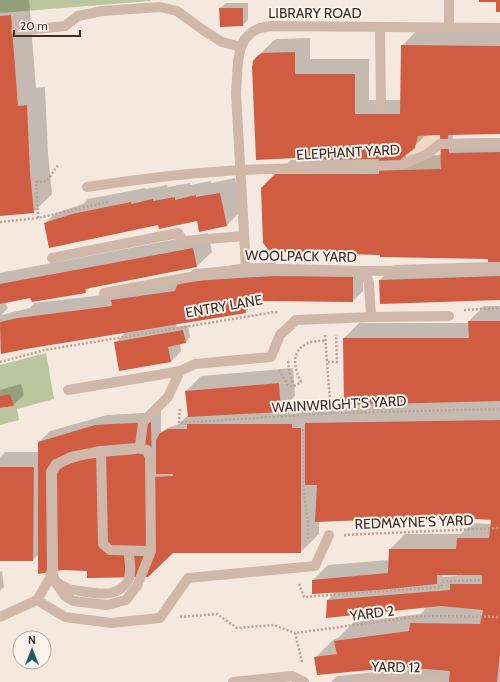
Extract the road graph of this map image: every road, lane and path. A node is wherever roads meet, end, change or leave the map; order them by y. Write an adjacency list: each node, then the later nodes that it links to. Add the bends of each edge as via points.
1 (449, 0): 3 (street)
2 (380, 27): 3 (street, LIBRARY ROAD); 6 (street, LIBRARY ROAD, via 271,26 252,32); 7 (street)
3 (449, 28): 4 (street, LIBRARY ROAD)
4 (500, 28)
5 (16, 31): 6 (street, via 65,26 78,16 102,11 160,7 177,11 222,42)
6 (240, 47): 10 (street, via 236,93)
7 (381, 108)
8 (500, 143): 10 (street, ELEPHANT YARD, via 440,144 427,154 401,165)
9 (58, 164): 13 (path, via 46,181 36,182)
10 (240, 170): 11 (street, ELEPHANT YARD, via 152,177); 15 (street)
11 (87, 187)
12 (112, 201): 13 (path)
13 (38, 218): 14 (path)
14 (0, 222)
15 (244, 236): 16 (street, via 183,241 178,233); 17 (street)
16 (52, 258)
17 (246, 268): 19 (street, WOOLPACK YARD); 20 (street, WOOLPACK YARD)
18 (500, 269): 19 (street, WOOLPACK YARD)
19 (365, 271): 23 (street, via 369,283)
20 (104, 293)
21 (500, 308): 22 (path, via 453,310)
22 (449, 316): 23 (street)
23 (370, 317): 24 (street)
24 (296, 320): 28 (street, via 280,335); 30 (path, ENTRY LANE, via 274,312 45,350)
25 (336, 332): 31 (path, via 336,362)
26 (319, 333): 27 (path, via 324,333)
27 (326, 341): 31 (path); 33 (path, via 315,340 301,346 295,361 296,372 301,382)
28 (271, 357): 32 (street, via 195,364); 33 (path, via 288,386)
29 (288, 357): 33 (path)
30 (0, 362)
31 (327, 362): 36 (path)
32 (180, 370): 34 (street); 46 (street, via 168,397 143,422 140,446 136,449 71,457 56,465 52,472)
33 (294, 386)
34 (68, 390)
35 (500, 409): 36 (path, WAINWRIGHT'S YARD)
36 (331, 413): 37 (path, WAINWRIGHT'S YARD, via 179,423)
37 (179, 415)
38 (303, 429): 44 (path, via 303,486 308,522)
39 (102, 451): 42 (street, via 103,544 110,550); 43 (street, via 136,448 147,450 150,458); 48 (street, via 71,456 56,464 51,472 52,569 50,578)
40 (500, 528): 41 (path, REDMAYNE'S YARD)
41 (329, 535): 44 (street, via 315,566)
42 (128, 551): 43 (street); 46 (street, via 129,576 126,585 115,592 102,594 65,588)
43 (151, 551): 46 (street, via 137,586 126,600 113,604 73,601 65,596)
44 (307, 567): 45 (street)
45 (293, 568): 47 (path, YARD 2, via 304,597 441,587 444,581); 50 (street, via 188,578)
46 (54, 580)
47 (482, 580)
48 (37, 600): 49 (street); 50 (street, via 65,617 111,623)
49 (0, 617)
50 (160, 618): 52 (path, via 217,614 237,628 274,625)
51 (500, 618): 52 (path, YARD 2, via 422,616)
52 (295, 633): 53 (path, via 302,666)
53 (292, 676): 54 (street); 55 (street)
54 (233, 682)
55 (304, 682)
56 (353, 682): 57 (street, YARD 12, via 382,679)
57 (438, 682)

